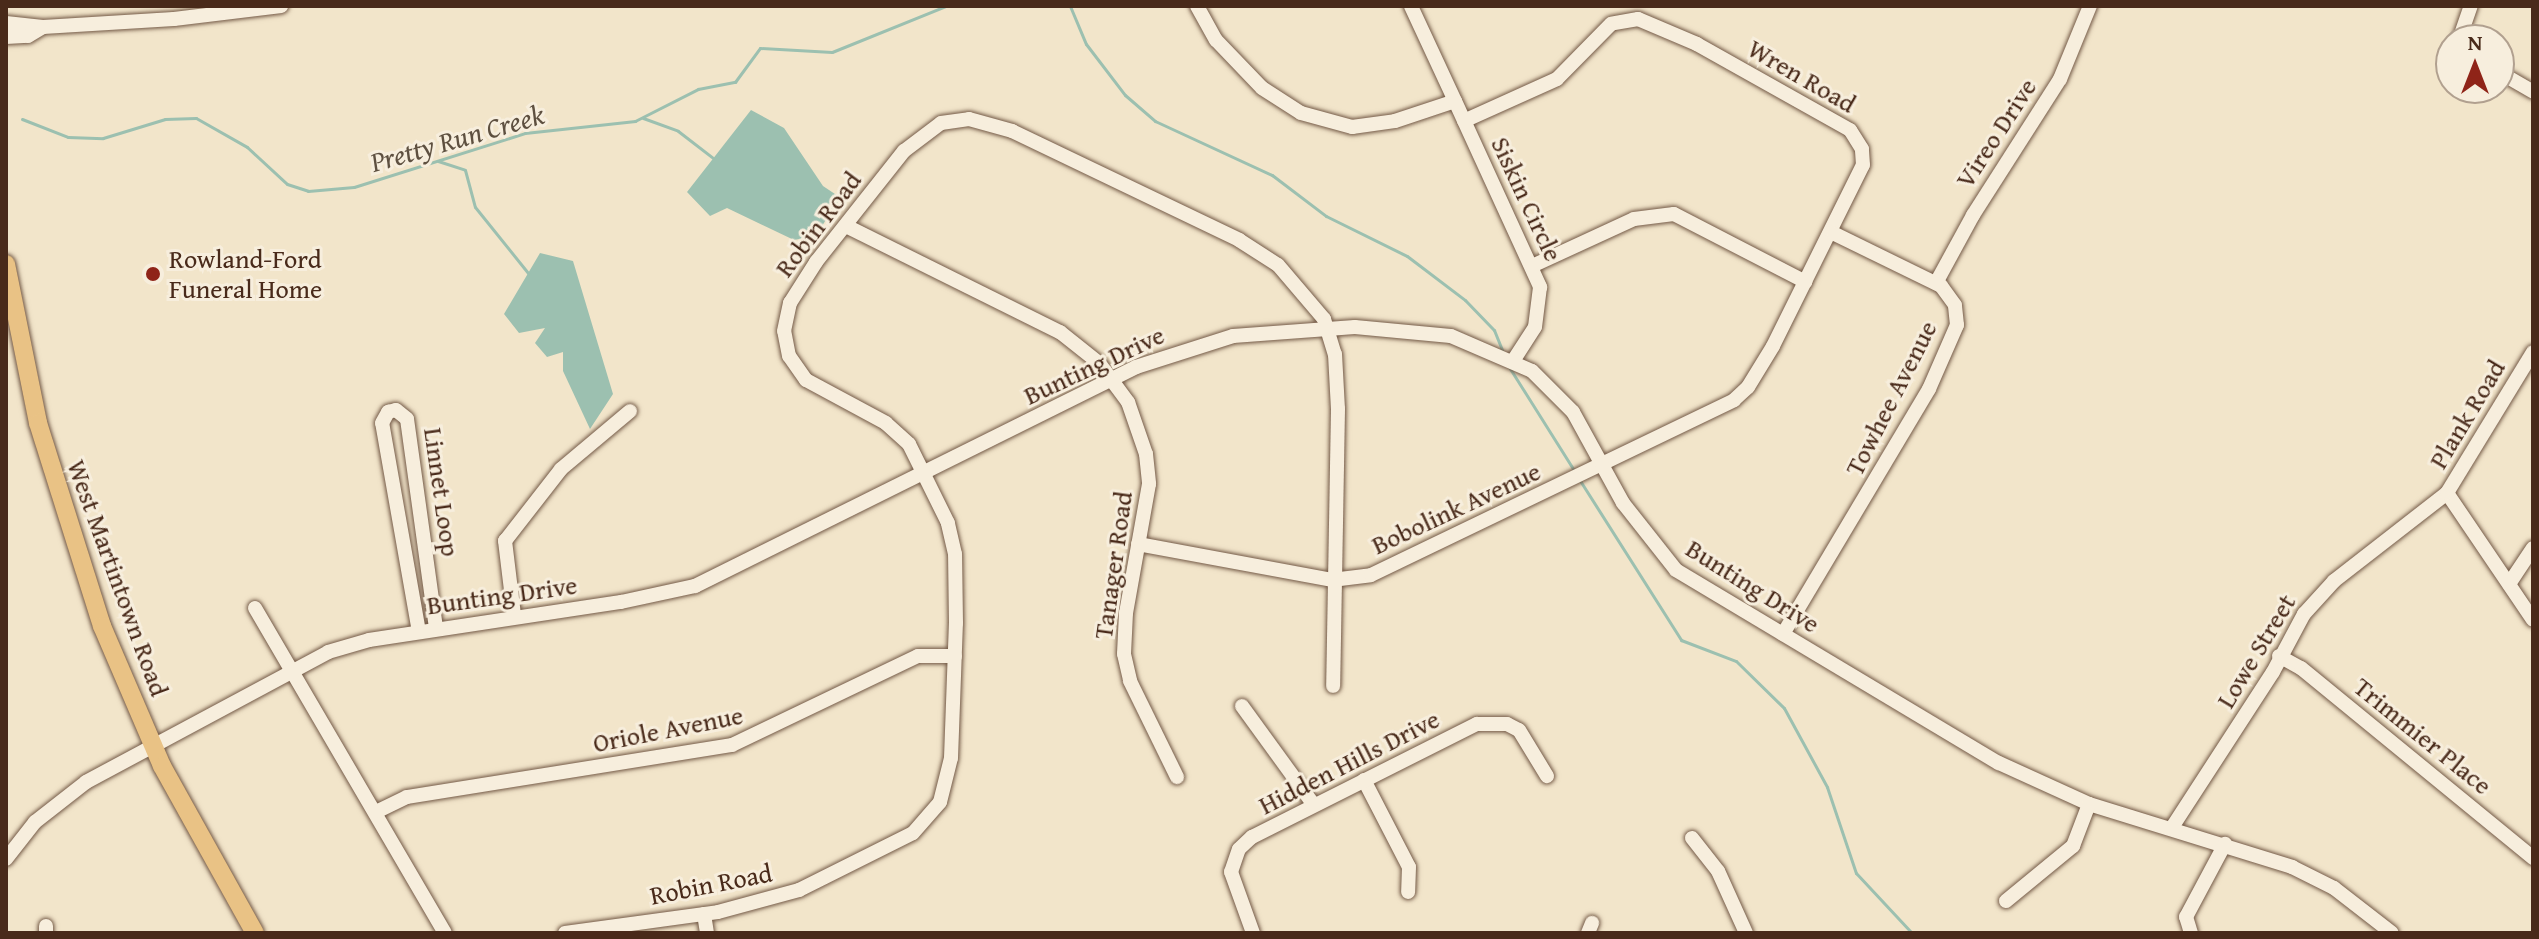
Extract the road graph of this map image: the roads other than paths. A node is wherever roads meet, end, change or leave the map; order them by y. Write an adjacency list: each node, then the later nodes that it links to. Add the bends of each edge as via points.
1 (281, 6): 6 (street, via 227,15)
2 (1197, 6): 10 (street, via 1216,40 1262,88 1329,124 1376,126)
3 (1411, 6): 10 (street, Siskin Circle)
4 (2090, 6): 17 (street, Vireo Drive, via 2060,79)
5 (6, 23): 6 (street)
6 (43, 27): 7 (street, via 28,36)
7 (6, 37)
8 (2515, 81): 9 (street)
9 (2533, 92)
10 (1455, 101): 11 (street, Siskin Circle)
11 (1464, 121): 13 (street, Wren Road, via 1557,79 1611,24 1638,19 1656,23 1855,135 1863,165); 15 (street, Siskin Circle)
12 (846, 226): 19 (street, Robin Road, via 921,135 950,120 979,120 1253,247 1292,279); 22 (street, Tanager Road, via 1060,332); 25 (street, Robin Road, via 790,303 784,331 787,351 813,386 901,435)
13 (1833, 233): 16 (street, Wren Road); 17 (street, Towhee Avenue)
14 (6, 264): 18 (main road, West Martintown Road)
15 (1532, 266): 16 (street, via 1634,219 1674,214); 21 (street, Siskin Circle, via 1540,287 1539,317)
16 (1806, 282): 24 (street, Wren Road, via 1742,394)
17 (1936, 283): 38 (street, Towhee Avenue, via 1947,291 1957,312 1948,352)
18 (8, 294): 44 (main road, West Martintown Road, via 72,537 102,626)
19 (1328, 326): 21 (street, Bunting Drive, via 1443,334); 22 (street, Bunting Drive, via 1201,344); 31 (street, via 1338,409)
20 (2533, 352): 26 (street, Plank Road)
21 (1513, 361): 24 (street, Bunting Drive, via 1564,400)
22 (1111, 379): 25 (street, Bunting Drive); 27 (street, Tanager Road, via 1135,415 1146,454 1148,499)
23 (630, 411): 34 (street, via 561,469 505,541)
24 (1602, 465): 31 (street, Bobolink Avenue, via 1386,570); 38 (street, Bunting Drive, via 1665,560 1700,587)
25 (925, 472): 34 (street, Bunting Drive, via 695,586 621,602); 39 (street, Robin Road, via 943,508 955,554)
26 (2447, 493): 32 (street, Plank Road); 40 (street, Lowe Street, via 2323,591)
27 (1138, 544): 31 (street, Bobolink Avenue); 46 (street, Tanager Road, via 1124,654 1136,694)
28 (2533, 548): 32 (street)
29 (427, 551): 30 (street); 30 (street, Linnet Loop, via 407,419 396,410 382,423); 36 (street, Linnet Loop)
30 (403, 554): 37 (street, Linnet Loop)
31 (1332, 580): 42 (street)
32 (2509, 584): 35 (street, Plank Road)
33 (255, 608): 41 (street)
34 (514, 615): 36 (street, Bunting Drive)
35 (2533, 620)
36 (436, 629): 37 (street, Bunting Drive)
37 (419, 632): 41 (street, Bunting Drive, via 348,646)
38 (1783, 634): 48 (street, Bunting Drive, via 2018,774)
39 (955, 656): 50 (street, Oriole Avenue, via 918,656 732,745 407,797); 58 (street, Robin Road, via 950,770 928,819 895,844 799,890)
40 (2279, 656): 51 (street, Lowe Street); 54 (street, Trimmier Place, via 2301,668)
41 (294, 668): 44 (street, Bunting Drive); 50 (street)
42 (1333, 686)
43 (1242, 706): 49 (street)
44 (153, 745): 55 (street, Bunting Drive, via 57,803); 59 (main road, West Martintown Road)
45 (1547, 776): 47 (street, Hidden Hills Drive, via 1524,735 1492,722 1470,727)
46 (1177, 777)
47 (1364, 780): 49 (street, Hidden Hills Drive); 56 (street, via 1409,867)
48 (2089, 804): 51 (street, Bunting Drive); 57 (street, via 2073,846)
49 (1314, 805): 63 (street, Hidden Hills Drive, via 1252,837 1236,855 1233,888)
50 (378, 811): 60 (street)
51 (2171, 829): 53 (street, Bunting Drive)
52 (1692, 838): 64 (street, via 1718,871)
53 (2225, 844): 65 (street, via 2186,917); 66 (street, Bunting Drive, via 2314,877)
54 (2533, 858)
55 (6, 859)
56 (1408, 892)
57 (2006, 901)
58 (704, 914): 61 (street, Robin Road); 62 (street)
59 (255, 933)
60 (445, 933)
61 (565, 933)
62 (707, 933)
63 (1253, 933)
64 (1746, 933)
65 (2191, 933)
66 (2392, 933)

